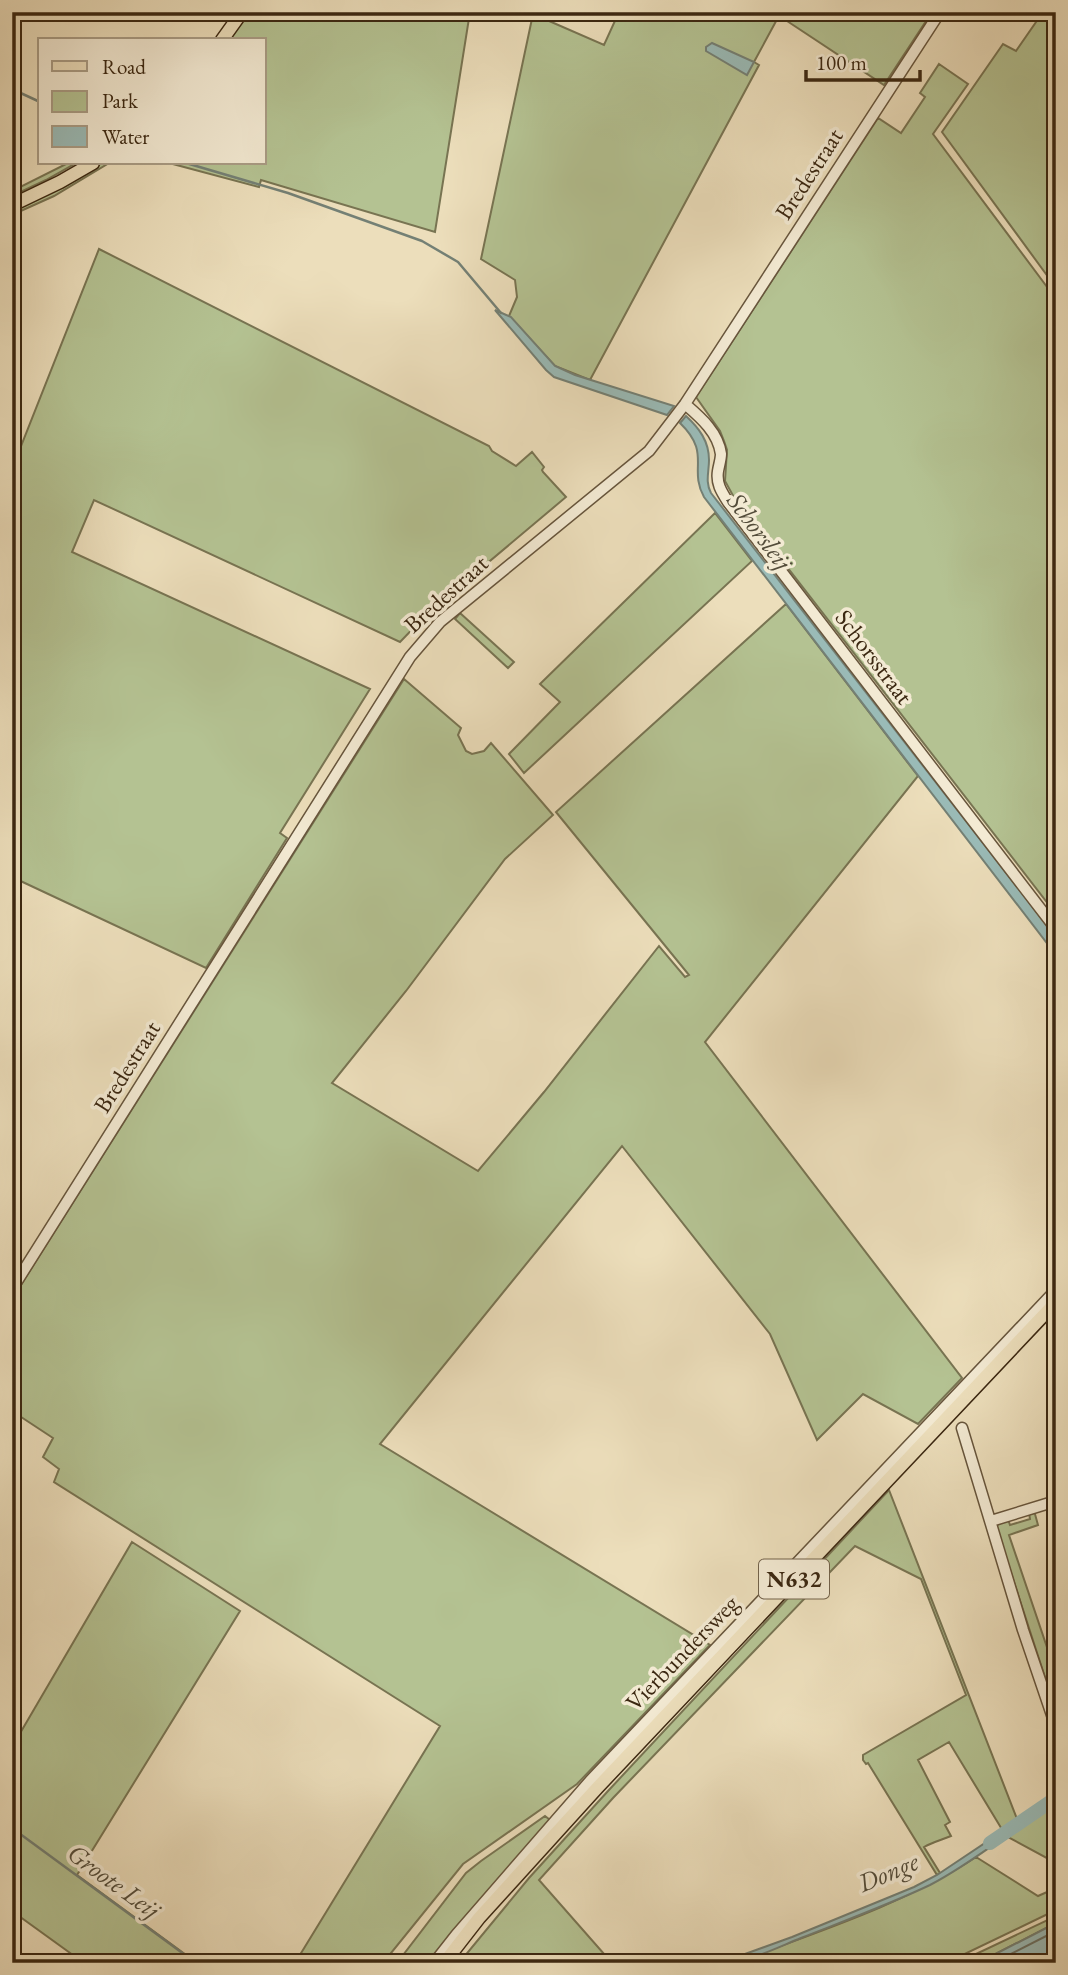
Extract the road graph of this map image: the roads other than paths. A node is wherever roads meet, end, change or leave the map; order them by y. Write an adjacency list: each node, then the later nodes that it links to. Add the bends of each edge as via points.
1 (242, 12): 3 (main road)
2 (940, 12): 6 (street, Bredestraat)
3 (223, 38)
4 (91, 164): 5 (main road)
5 (12, 205)
6 (685, 404): 7 (street, Schorsstraat, via 717,441 721,455 717,480 728,502); 8 (street, Bredestraat, via 649,452 440,622 410,657)
7 (1056, 929)
8 (12, 1289)
9 (1056, 1290): 11 (street, Vierbundersweg)
10 (1056, 1302): 11 (main road, Vierbundersweg / N632)
11 (1041, 1311): 16 (main road, Vierbundersweg / N632)
12 (962, 1428): 14 (street)
13 (1056, 1501): 14 (street)
14 (991, 1521): 15 (street)
15 (1056, 1727)
16 (562, 1819): 17 (street, Vierbundersweg); 18 (main road, Vierbundersweg / N632)
17 (434, 1963)
18 (444, 1963)

